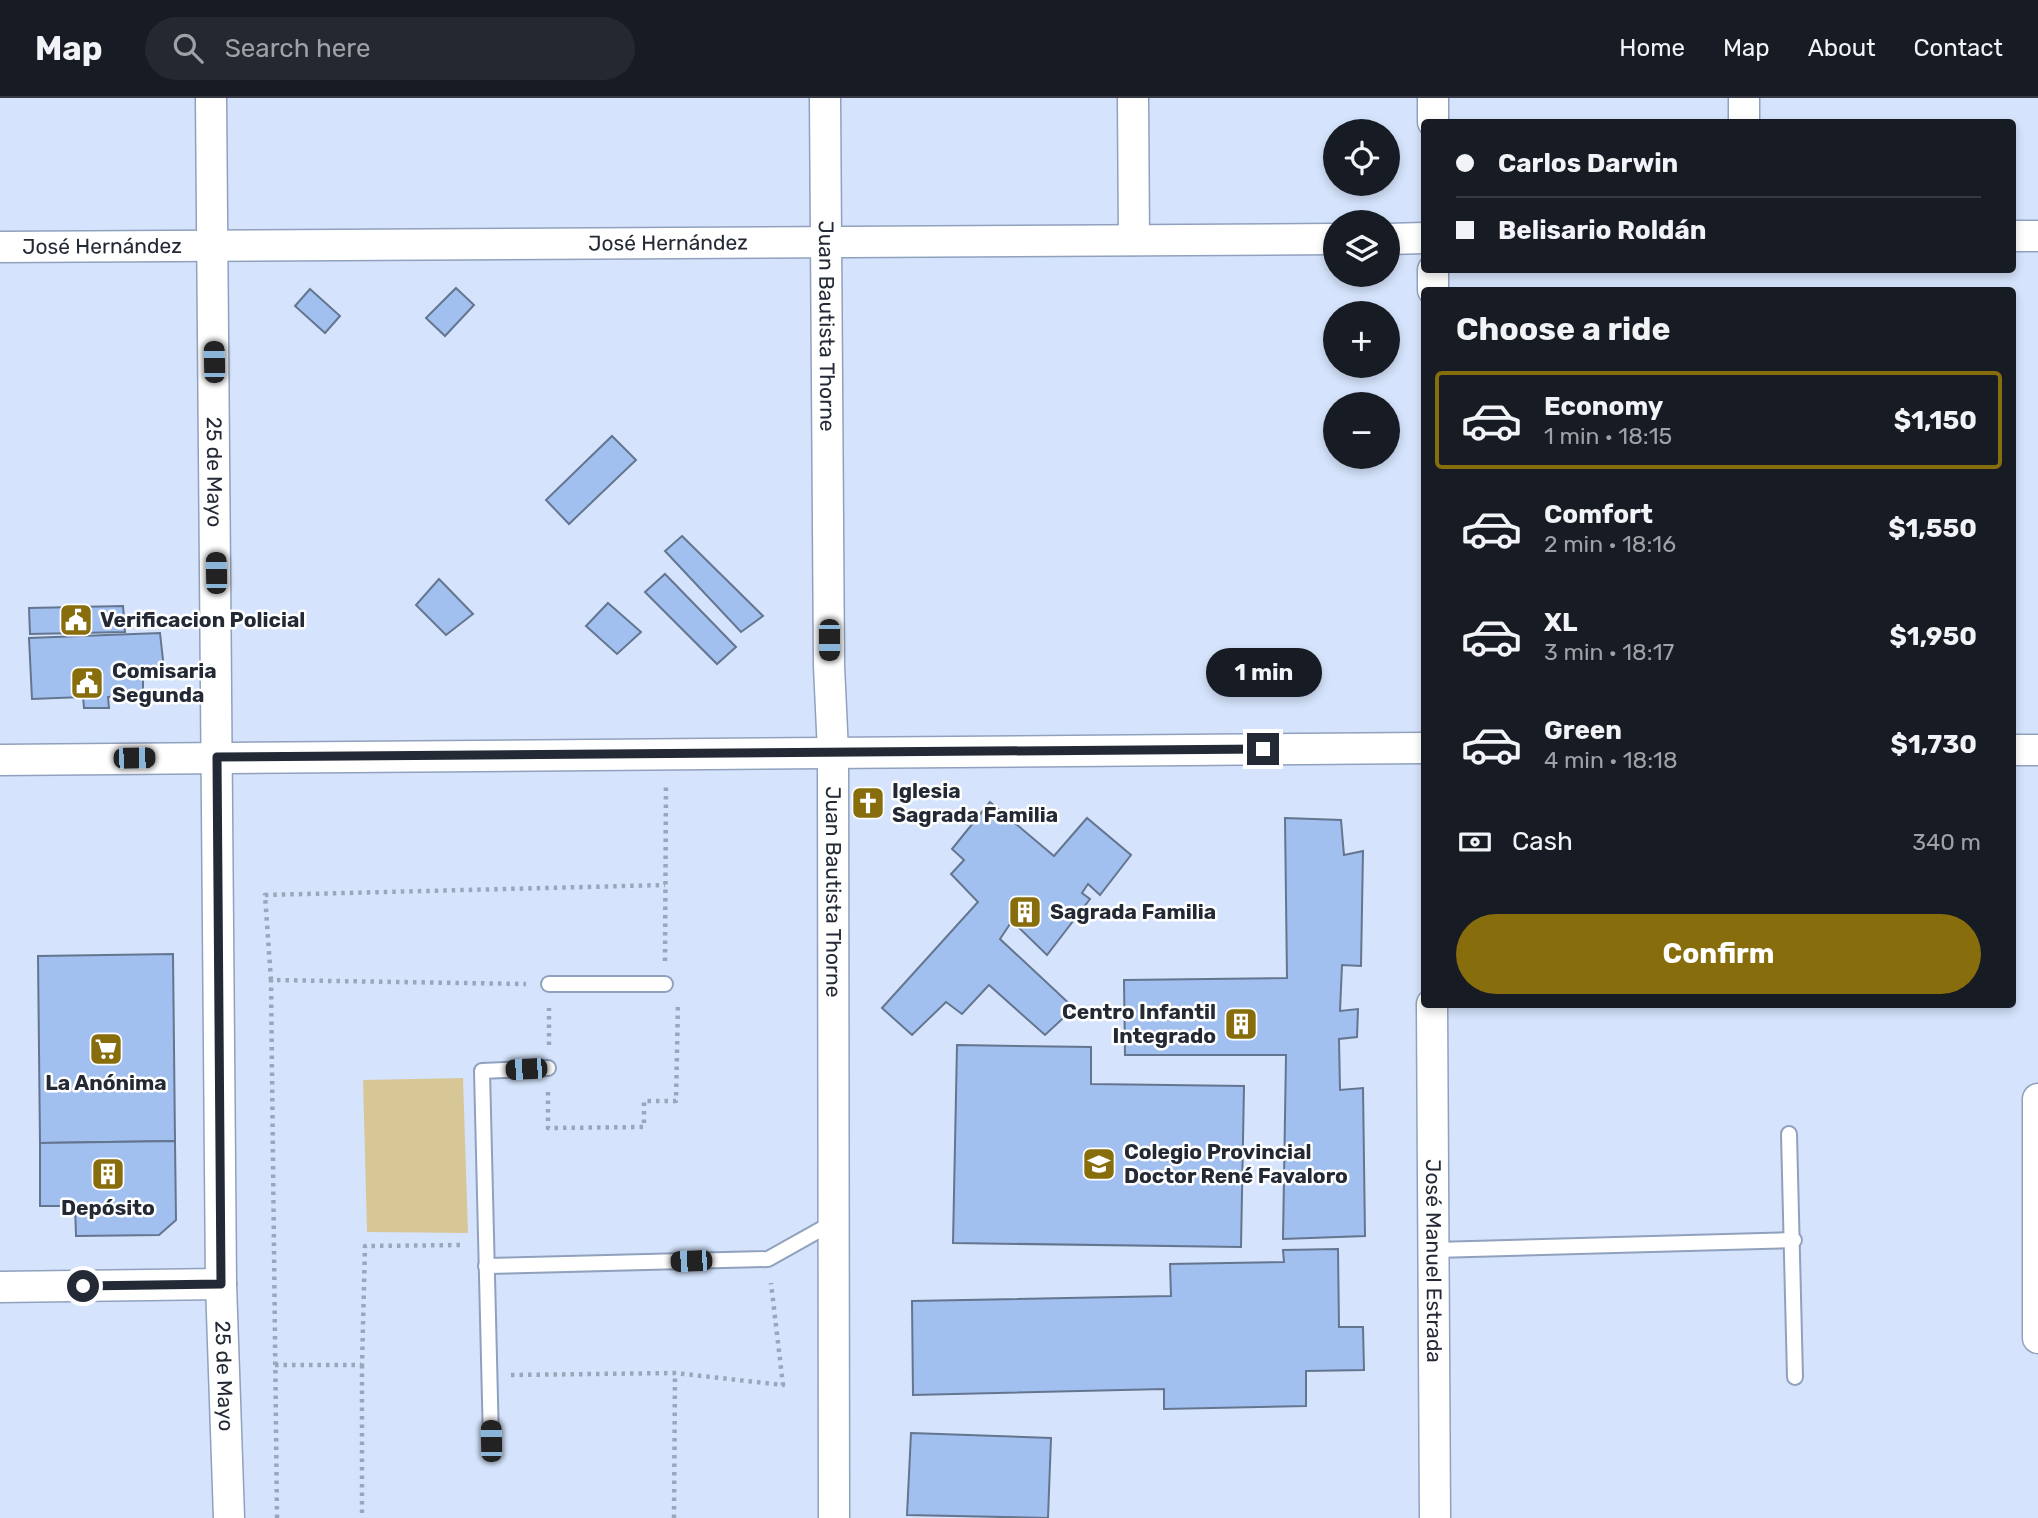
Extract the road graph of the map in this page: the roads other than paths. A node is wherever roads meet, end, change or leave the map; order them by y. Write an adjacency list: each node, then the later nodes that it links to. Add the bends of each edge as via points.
1 (211, 98): 15 (street, 25 de Mayo)
2 (825, 98): 14 (street, Juan Bautista Thorne)
3 (1133, 98): 13 (street)
4 (1433, 98): 6 (street)
5 (1744, 98): 7 (street)
6 (1433, 119)
7 (1744, 119)
8 (2016, 236): 9 (street)
9 (2038, 236)
10 (1323, 239): 13 (street, José Hernández)
11 (1400, 239): 12 (street)
12 (1421, 239)
13 (1134, 240): 14 (street, José Hernández)
14 (825, 242): 15 (street, José Hernández); 20 (street, Juan Bautista Thorne)
15 (213, 246): 16 (street, José Hernández); 21 (street, 25 de Mayo)
16 (0, 247)
17 (1421, 748): 20 (street)
18 (2016, 750): 19 (street)
19 (2038, 750)
20 (833, 752): 21 (street); 29 (street, Juan Bautista Thorne)
21 (217, 757): 22 (street); 34 (street, 25 de Mayo)
22 (0, 760)
23 (549, 984): 24 (lane)
24 (666, 984)
25 (1432, 1008): 31 (street, José Manuel Estrada)
26 (548, 1068): 33 (lane, via 482,1071)
27 (2038, 1099): 32 (street)
28 (1788, 1134): 30 (lane)
29 (834, 1222): 33 (lane, via 768,1259); 40 (street, Juan Bautista Thorne)
30 (1794, 1240): 31 (lane); 37 (lane)
31 (1435, 1250): 41 (street, José Manuel Estrada)
32 (2037, 1262): 36 (street)
33 (486, 1266): 38 (lane)
34 (221, 1284): 35 (street); 39 (street, 25 de Mayo)
35 (0, 1287)
36 (2038, 1338)
37 (1795, 1377)
38 (491, 1441)
39 (229, 1518)
40 (835, 1518)
41 (1435, 1518)

